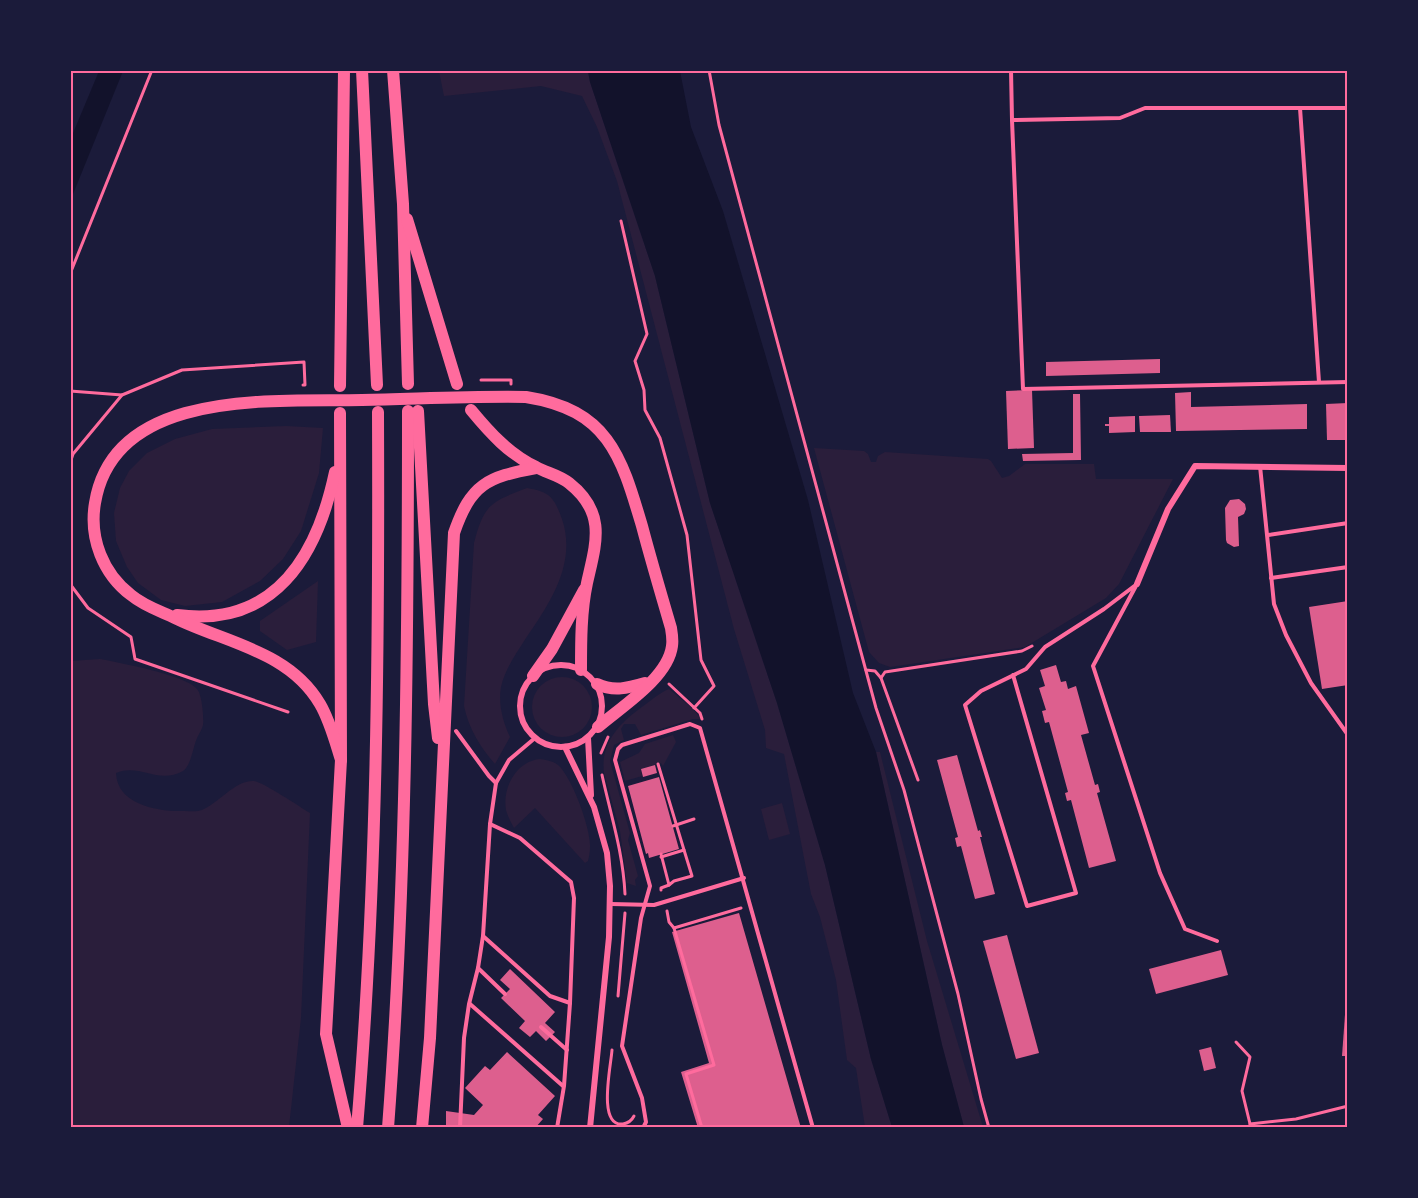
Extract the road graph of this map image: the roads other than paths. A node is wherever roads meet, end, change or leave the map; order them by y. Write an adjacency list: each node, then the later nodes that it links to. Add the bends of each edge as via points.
1 (344, 70): 14 (highway)
2 (362, 70): 13 (highway)
3 (393, 70): 8 (highway)
4 (1011, 70): 7 (lane)
5 (1300, 108): 6 (lane); 7 (lane, via 1144,108 1120,118); 9 (lane)
6 (1347, 108)
7 (1012, 120): 9 (lane, via 1023,389)
8 (403, 204): 11 (highway); 12 (highway)
9 (1319, 382): 10 (lane)
10 (1347, 382)
11 (408, 384)
12 (457, 384)
13 (377, 385)
14 (340, 386)
15 (471, 410): 20 (highway, via 508,450)
16 (378, 412): 58 (highway, via 377,766)
17 (340, 413): 18 (highway)
18 (341, 429): 28 (highway, via 327,507 309,545 275,591 234,613 200,618); 40 (highway)
19 (1260, 466): 21 (street); 23 (lane); 27 (street, via 1195,466 1168,509)
20 (536, 468): 26 (highway, via 568,482 589,507 597,534); 41 (highway, via 505,473 474,492 454,533)
21 (1347, 468)
22 (1347, 523): 23 (lane)
23 (1268, 535): 25 (lane)
24 (1347, 567): 25 (lane)
25 (1271, 578): 36 (lane, via 1274,604 1286,635 1311,683)
26 (587, 583): 29 (highway); 31 (highway)
27 (1137, 584): 30 (lane, via 1045,647 1026,669); 49 (lane, via 1094,666 1160,873 1185,929)
28 (165, 614): 32 (highway, via 130,595 116,581 98,549 93,520 96,492 103,475 142,432 202,408 224,405 509,397 542,400 570,409 596,427 618,454 627,475 673,644 669,658); 40 (highway, via 262,653 299,677 321,706)
29 (581, 670): 31 (street, via 561,664); 33 (street)
30 (1013, 675): 30 (lane, via 981,691 965,705 1027,906 1076,893)
31 (533, 676): 37 (street, via 525,685 520,707 522,719)
32 (652, 681): 33 (highway, via 620,690); 34 (highway)
33 (597, 684): 34 (street, via 603,705)
34 (598, 727): 38 (street)
35 (456, 731): 42 (lane)
36 (1347, 735)
37 (535, 738): 39 (street, via 544,744); 42 (lane, via 509,760)
38 (588, 738): 39 (street); 43 (street)
39 (565, 747): 43 (street)
40 (341, 760): 57 (highway, via 326,1034)
41 (442, 769): 59 (highway, via 413,411 405,765); 60 (highway)
42 (496, 783): 44 (lane)
43 (591, 798): 46 (street, via 606,853)
44 (490, 824): 48 (lane); 53 (lane, via 520,838 572,882)
45 (744, 878): 47 (lane); 47 (lane, via 699,726 690,724 622,746 616,754 616,767 650,886); 65 (lane)
46 (611, 904): 47 (lane); 63 (street)
47 (644, 905): 64 (lane, via 622,1046 642,1098)
48 (483, 936): 50 (lane); 53 (lane, via 550,996)
49 (1217, 941)
50 (478, 968): 51 (lane); 52 (lane)
51 (505, 993)
52 (470, 1004): 56 (lane); 61 (lane, via 464,1038)
53 (570, 1004): 55 (lane)
54 (541, 1027): 55 (lane)
55 (567, 1051): 56 (lane)
56 (564, 1086): 62 (lane)
57 (348, 1128)
58 (357, 1128)
59 (388, 1128)
60 (423, 1128)
61 (460, 1128)
62 (557, 1128)
63 (590, 1128)
64 (644, 1128)
65 (813, 1128)

